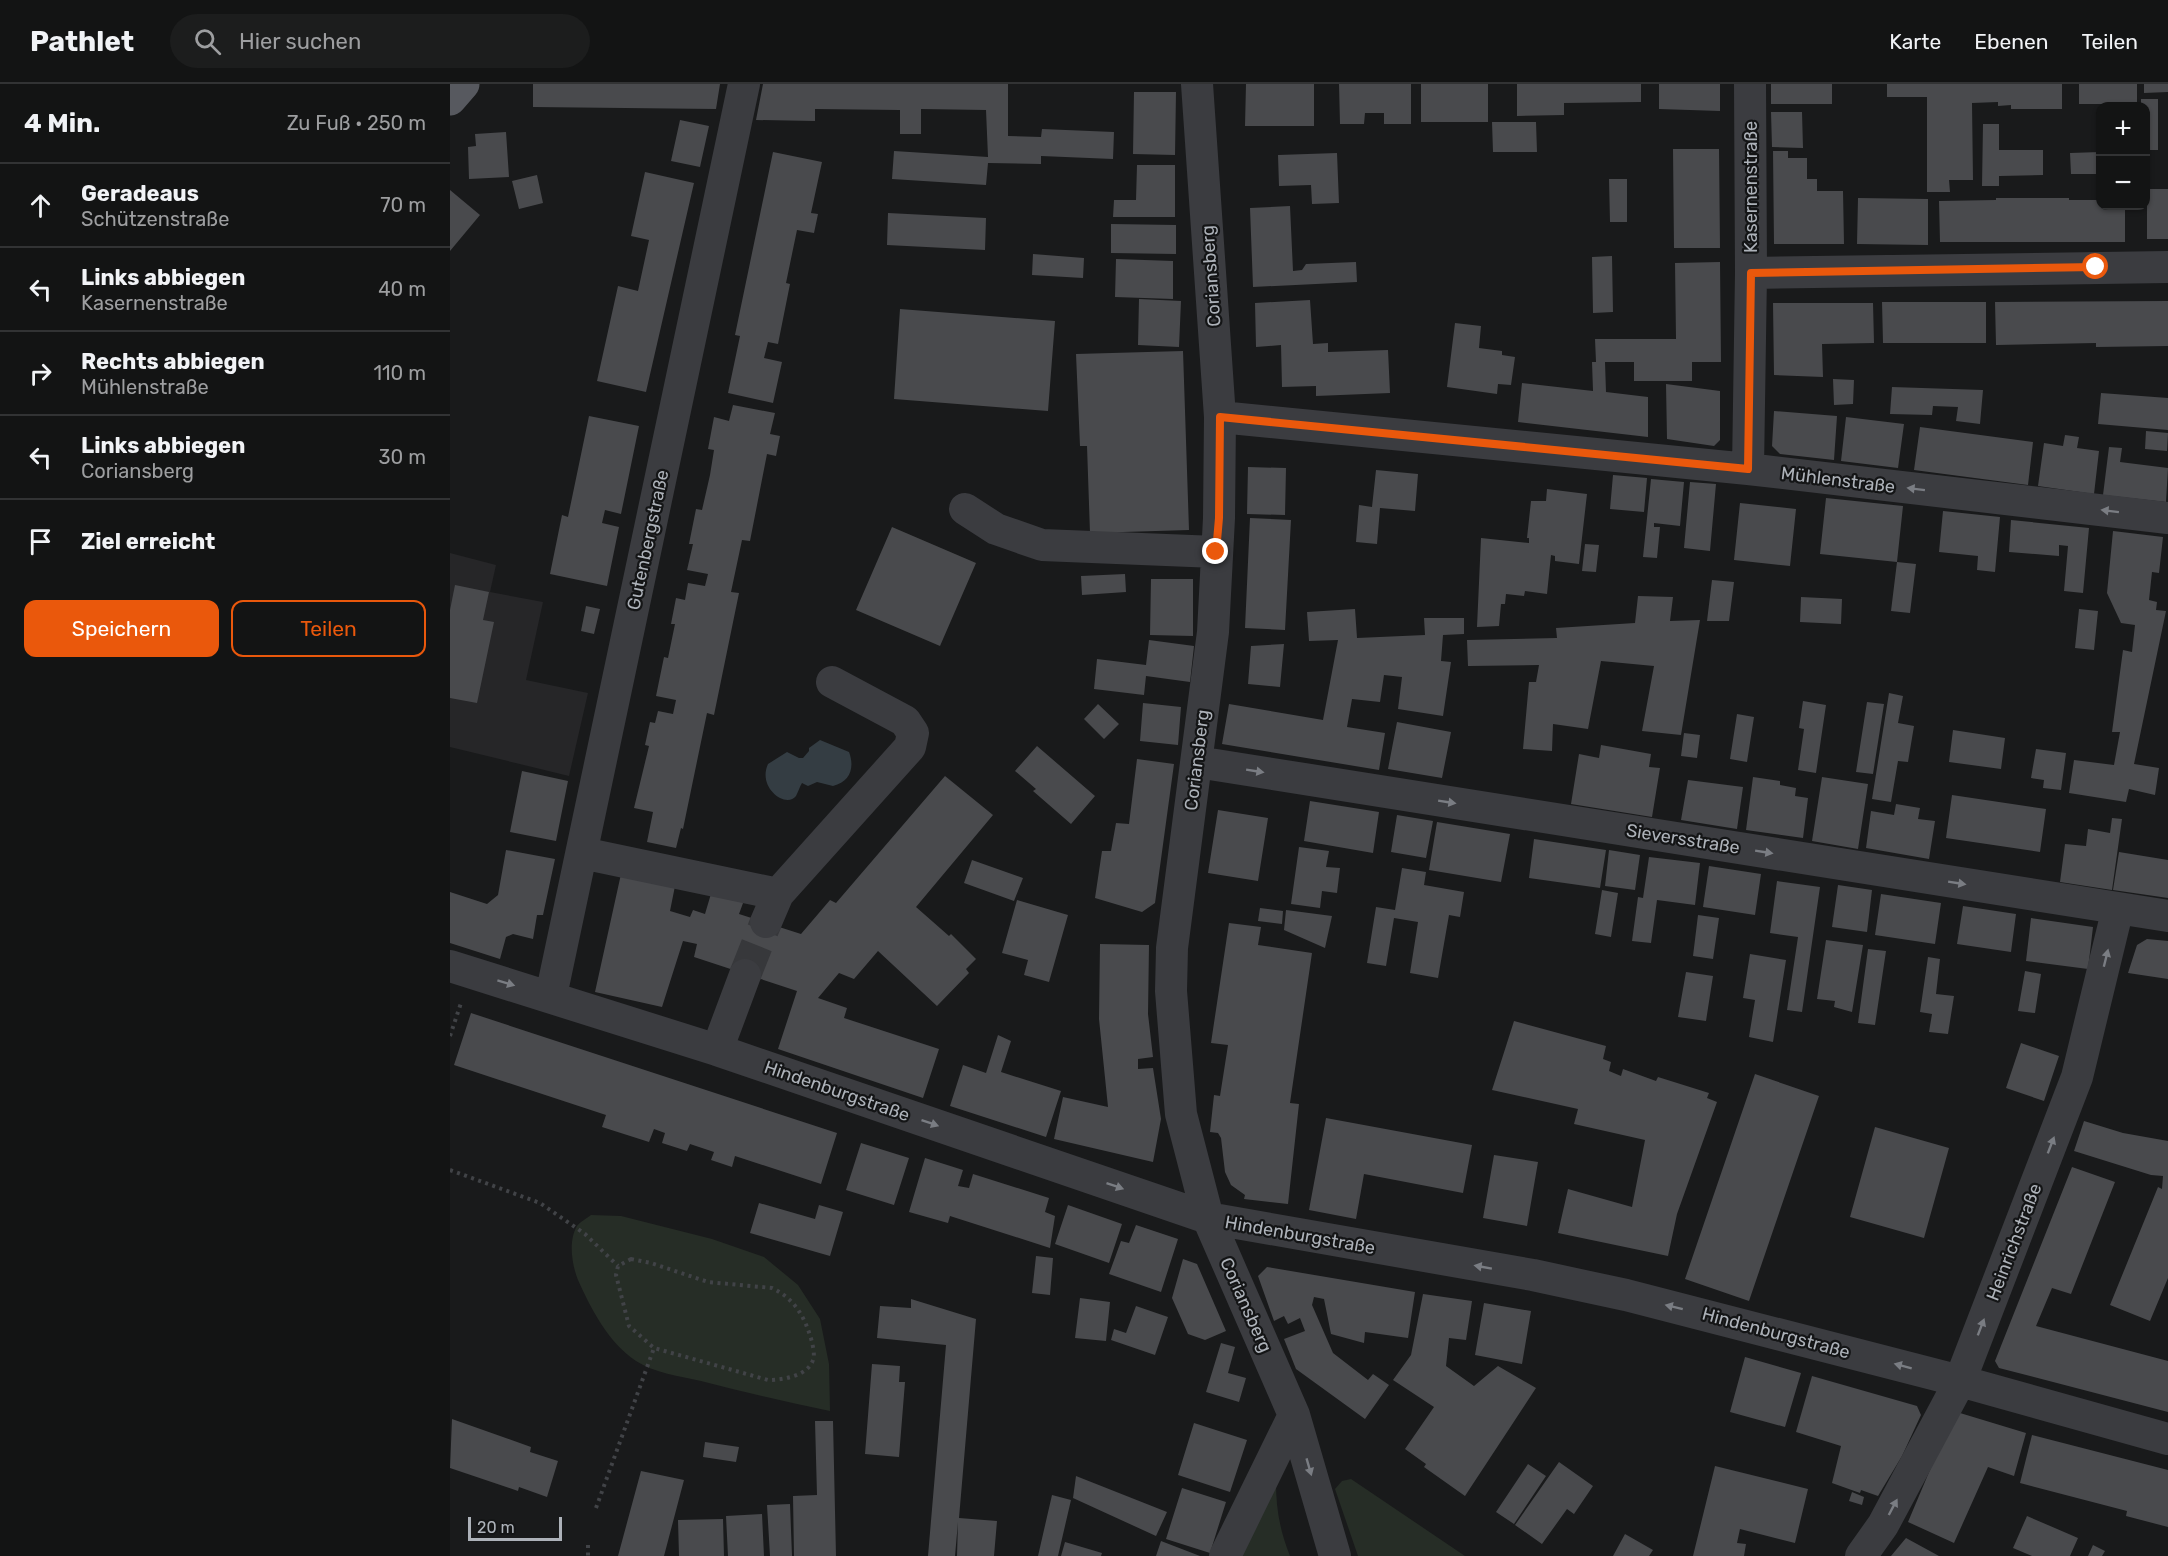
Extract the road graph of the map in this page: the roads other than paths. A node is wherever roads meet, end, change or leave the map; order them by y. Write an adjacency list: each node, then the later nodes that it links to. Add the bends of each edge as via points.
1 (463, 84): 5 (main road)
2 (744, 84): 15 (street, Gutenbergstraße)
3 (1197, 84): 8 (street, Coriansberg)
4 (1750, 84): 7 (street, Kasernenstraße)
5 (450, 99)
6 (2168, 267): 7 (street)
7 (1751, 273): 9 (street, Kasernenstraße)
8 (1220, 417): 9 (street, Mühlenstraße); 12 (street, Coriansberg)
9 (1748, 469): 11 (street, Mühlenstraße, one-way to 9)
10 (965, 509): 12 (street, via 996,529 1042,545)
11 (2168, 518)
12 (1216, 552): 14 (street, Coriansberg, via 1212,632)
13 (832, 682): 15 (street, via 905,721 913,733 910,747 772,908)
14 (1197, 762): 16 (street, Sieversstraße, one-way to 16); 22 (street, Coriansberg, via 1172,948 1171,991 1181,1114)
15 (582, 852): 20 (street, Gutenbergstraße)
16 (2118, 908): 17 (street, Sieversstraße); 23 (street, Heinrichstraße, one-way to 16, via 2077,1077)
17 (2168, 916)
18 (450, 966): 20 (street, Hindenburgstraße, one-way to 20)
19 (745, 975): 21 (street)
20 (551, 996): 21 (street, Hindenburgstraße)
21 (717, 1050): 22 (street, Hindenburgstraße, one-way to 22)
22 (1208, 1218): 23 (street, Hindenburgstraße, one-way to 22, via 1626,1295); 24 (street, Coriansberg)
23 (1960, 1381): 25 (street, Hindenburgstraße); 28 (street, Heinrichstraße, one-way to 23, via 1883,1525)
24 (1294, 1415): 26 (street); 27 (street, Coriansberg, one-way to 27)
25 (2168, 1439)
26 (1225, 1556)
27 (1335, 1556)
28 (1861, 1556)

